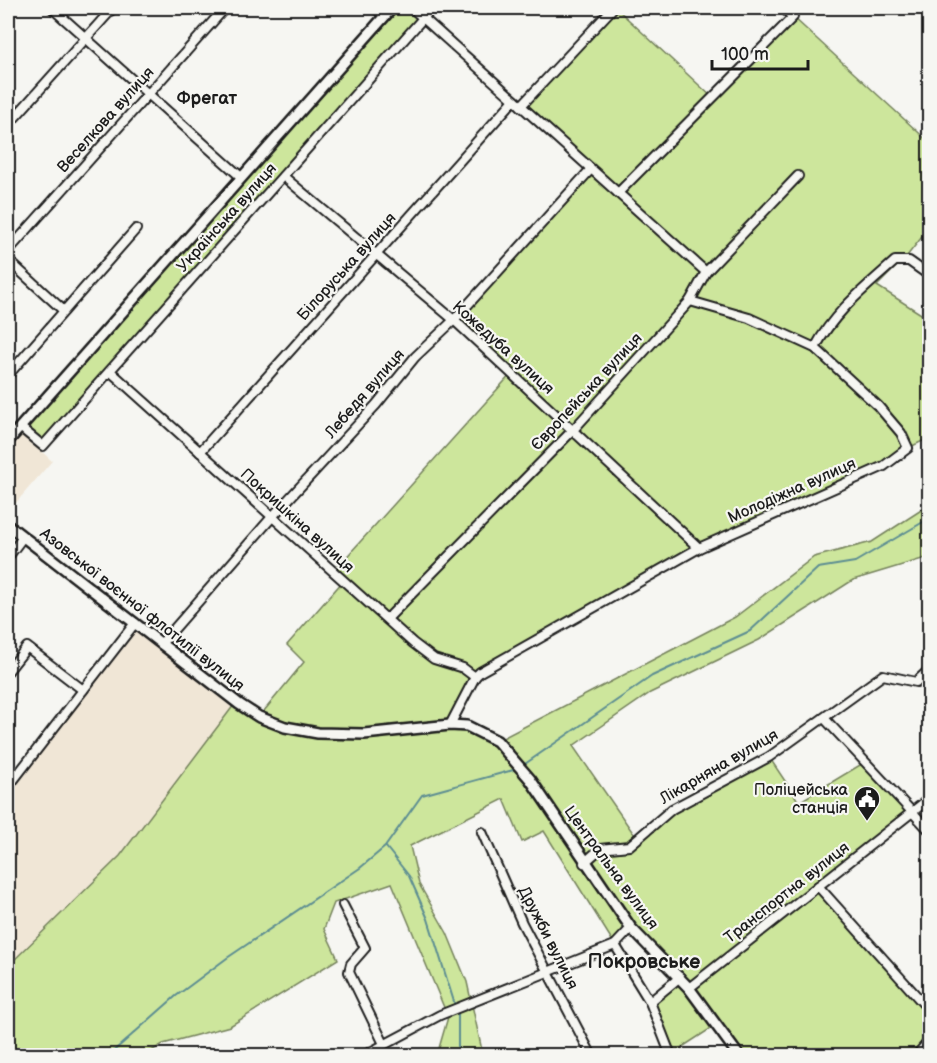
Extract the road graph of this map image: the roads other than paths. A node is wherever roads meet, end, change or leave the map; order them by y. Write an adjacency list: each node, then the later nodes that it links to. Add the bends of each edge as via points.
1 (52, 8): 12 (street)
2 (113, 8): 12 (street)
3 (225, 8): 13 (street, Веселкова вулиця)
4 (375, 8): 10 (street)
5 (392, 8): 10 (street)
6 (412, 8): 11 (street)
7 (432, 8): 11 (street, Українська вулиця)
8 (613, 8): 15 (street)
9 (783, 8): 21 (street, via 794,17)
10 (385, 16): 20 (street)
11 (423, 18): 14 (street); 18 (street, Українська вулиця)
12 (86, 38): 13 (street); 16 (street)
13 (148, 94): 20 (street); 23 (street, Веселкова вулиця)
14 (514, 100): 15 (street); 24 (street, Білоруська вулиця)
15 (521, 106): 17 (street)
16 (8, 125)
17 (591, 169): 21 (street); 30 (street, Лебедя вулиця)
18 (283, 176): 24 (street, Кожедуба вулиця); 32 (street, Українська вулиця)
19 (798, 176): 26 (street, Європейська вулиця)
20 (241, 177): 34 (street)
21 (618, 194): 26 (street)
22 (136, 229): 29 (street)
23 (8, 251)
24 (376, 254): 30 (street, Кожедуба вулиця); 37 (street, Білоруська вулиця)
25 (8, 260): 29 (street)
26 (706, 272): 28 (street, Європейська вулиця)
27 (930, 276): 31 (street, via 909,261 895,261 841,309)
28 (690, 301): 31 (street, via 749,318); 35 (street, Європейська вулиця)
29 (64, 311): 33 (street)
30 (454, 320): 35 (street, Кожедуба вулиця); 38 (street, Лебедя вулиця, via 415,357)
31 (815, 348): 41 (street, Молодіжна вулиця, via 878,406 901,433 908,448 884,466)
32 (110, 371): 34 (street, Українська вулиця, via 43,446); 37 (street, Покришкіна вулиця)
33 (8, 375)
34 (20, 427): 36 (street)
35 (573, 430): 41 (street, Кожедуба вулиця); 43 (street, Європейська вулиця)
36 (8, 441)
37 (200, 452): 38 (street, Покришкіна вулиця)
38 (272, 517): 43 (street, Покришкіна вулиця); 45 (street, Лебедя вулиця)
39 (8, 525): 40 (street, Азовської воєнної флотилії вулиця)
40 (23, 537): 42 (street); 44 (street, Азовської воєнної флотилії вулиця)
41 (699, 548): 48 (street, Молодіжна вулиця)
42 (8, 557)
43 (387, 619): 48 (street, Покришкіна вулиця, via 434,659 463,668)
44 (135, 624): 45 (street, Азовської воєнної флотилії вулиця); 49 (street)
45 (162, 642): 51 (street, Азовської воєнної флотилії вулиця, via 238,704 285,727 338,734)
46 (930, 669): 50 (street, Лікарняна вулиця, via 916,682 883,675)
47 (8, 671): 49 (street, via 27,647)
48 (474, 677): 51 (street)
49 (83, 690): 52 (street)
50 (824, 718): 54 (street); 57 (street, Лікарняна вулиця, via 769,757 672,809 629,846 600,849)
51 (450, 725): 57 (street, Центральна вулиця, via 482,731 497,741 530,779)
52 (8, 787)
53 (930, 798): 54 (street, Транспортна вулиця)
54 (911, 812): 55 (street); 58 (street, Транспортна вулиця)
55 (930, 831)
56 (482, 832): 62 (street, Дружби вулиця, via 522,923)
57 (584, 863): 60 (street, Центральна вулиця)
58 (818, 886): 64 (street, Транспортна вулиця); 66 (street)
59 (343, 905): 68 (street, via 365,948 349,972)
60 (631, 928): 61 (street); 63 (street, Центральна вулиця)
61 (615, 945): 62 (street); 65 (street)
62 (549, 971): 68 (street, via 440,1015); 70 (street, Дружби вулиця)
63 (680, 977): 64 (street, Центральна вулиця); 65 (street)
64 (689, 988): 72 (street, Центральна вулиця)
65 (650, 1002): 71 (street)
66 (930, 1011)
67 (930, 1040): 73 (street)
68 (384, 1044): 69 (street)
69 (363, 1056)
70 (592, 1056)
71 (671, 1056)
72 (739, 1056)
73 (916, 1056)

